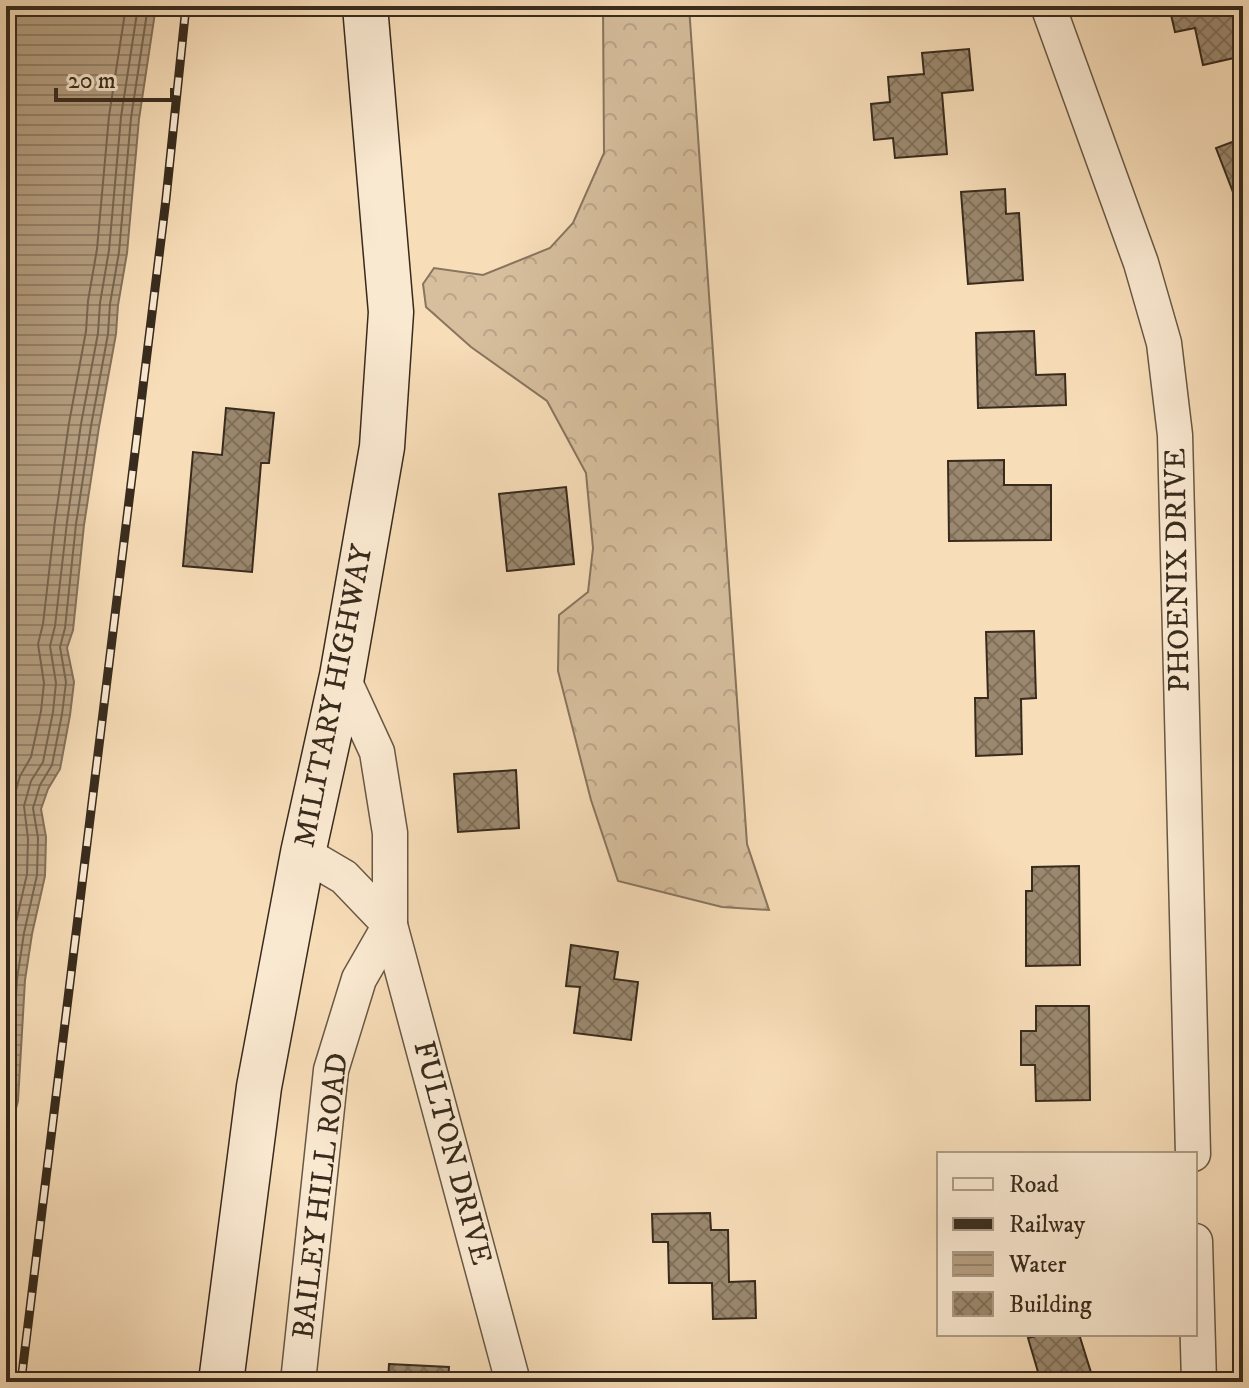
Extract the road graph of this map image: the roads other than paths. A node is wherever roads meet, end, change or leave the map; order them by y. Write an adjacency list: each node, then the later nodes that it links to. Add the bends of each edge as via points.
1 (365, 6): 3 (street, MILITARY HIGHWAY, via 391,312 382,447)
2 (1048, 6): 6 (street, PHOENIX DRIVE, via 1141,263 1164,343 1175,435)
3 (342, 676): 4 (street, MILITARY HIGHWAY); 5 (street, FULTON DRIVE, via 377,752 390,833)
4 (303, 853): 5 (street, FULTON DRIVE, via 344,877); 8 (street, MILITARY HIGHWAY, via 259,1087)
5 (390, 925): 9 (street, BAILEY HILL ROAD, via 359,979 331,1070); 10 (street, FULTON DRIVE)
6 (1193, 1152)
7 (1197, 1312): 11 (street)
8 (221, 1382)
9 (298, 1382)
10 (513, 1382)
11 (1199, 1382)

